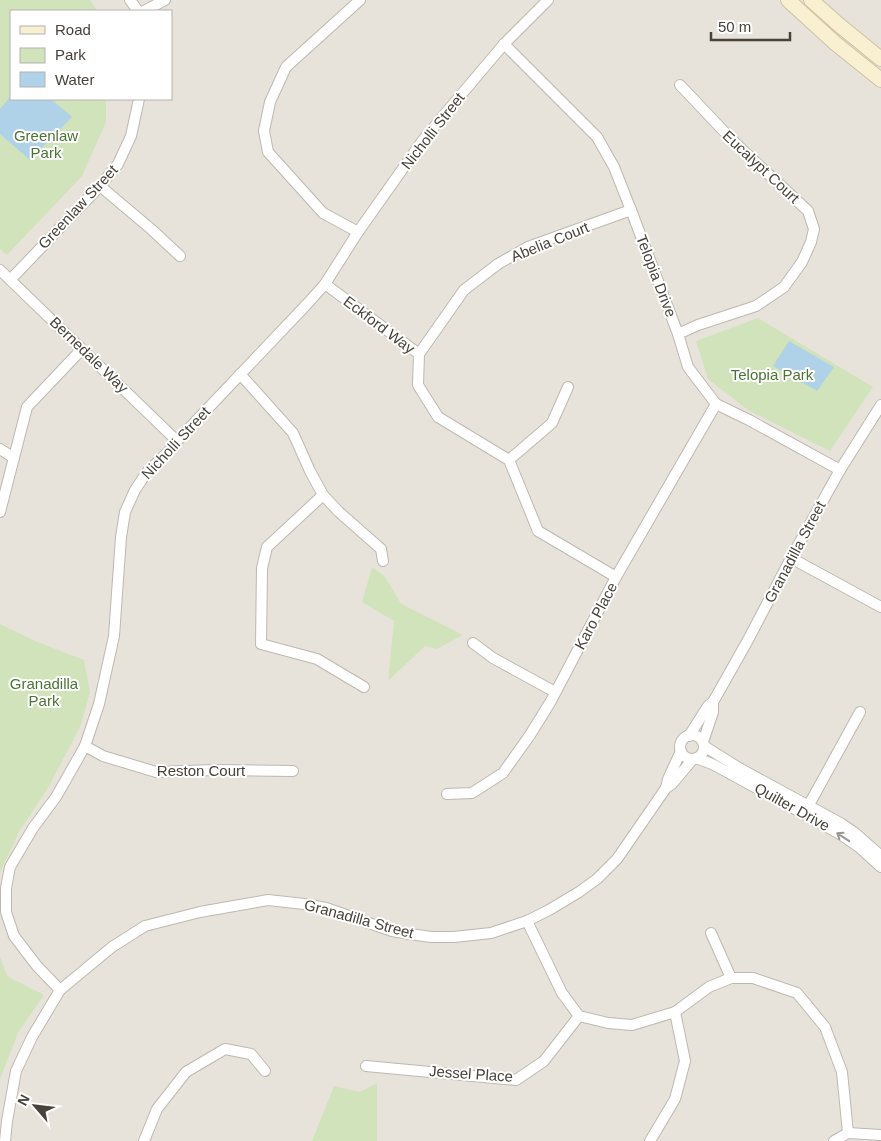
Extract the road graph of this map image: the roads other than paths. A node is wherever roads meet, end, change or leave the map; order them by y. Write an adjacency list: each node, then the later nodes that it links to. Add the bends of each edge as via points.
1 (165, 0): 6 (street)
2 (360, 0): 14 (street, via 286,67 270,102 264,131 268,152 323,213)
3 (548, 0): 7 (street, Nicholli Street)
4 (788, 0): 9 (main road)
5 (811, 0): 8 (main road)
6 (146, 10)
7 (504, 44): 13 (street, Telopia Drive, via 597,137 614,167); 14 (street, Nicholli Street, via 423,140)
8 (881, 59)
9 (881, 80)
10 (680, 85): 19 (street, Eucalypt Court, via 733,141 808,210 814,229 802,262 784,287 756,306)
11 (139, 100): 12 (street, Greenlaw Street, via 131,136 118,164)
12 (100, 186): 15 (street); 17 (street, Greenlaw Street)
13 (631, 210): 19 (street, Telopia Drive); 21 (street, Abelia Court, via 528,247 498,264 464,290)
14 (358, 232): 18 (street, Nicholli Street)
15 (180, 256)
16 (0, 270): 17 (street, Bernedale Way)
17 (11, 279): 20 (street, Bernedale Way)
18 (325, 284): 21 (street, Eckford Way); 22 (street, Nicholli Street)
19 (678, 334): 24 (street, Telopia Drive, via 688,367)
20 (82, 349): 26 (street, Bernedale Way); 28 (street, via 27,407)
21 (419, 354): 29 (street, Eckford Way, via 418,385 438,417)
22 (240, 374): 26 (street, Nicholli Street); 31 (street, via 294,433)
23 (568, 387): 29 (street, via 552,423)
24 (716, 404): 30 (street, Telopia Drive); 35 (street, Karo Place)
25 (881, 405): 30 (street, Granadilla Street)
26 (177, 441): 44 (street, Nicholli Street, via 147,472 125,512 114,636 99,704)
27 (0, 449): 28 (street)
28 (14, 458): 32 (street)
29 (510, 460): 35 (street, via 538,530)
30 (840, 470): 33 (street, Granadilla Street)
31 (323, 495): 34 (street, via 381,549); 38 (street, via 268,547 262,568 262,644 317,659)
32 (0, 512)
33 (791, 558): 36 (street); 40 (street, Granadilla Street)
34 (383, 562)
35 (616, 578): 39 (street, Karo Place)
36 (881, 607)
37 (473, 643): 39 (street, via 493,658)
38 (364, 687)
39 (555, 692): 49 (street, Karo Place, via 503,772 472,793)
40 (713, 702): 42 (street, Granadilla Street); 43 (street, Granadilla Street)
41 (860, 712): 50 (street)
42 (689, 736): 43 (street, via 697,736); 45 (street, via 681,743)
43 (703, 744): 46 (street, via 702,753); 50 (street, Quilter Drive)
44 (85, 746): 47 (street, Reston Court, via 103,756 156,772); 56 (street, Nicholli Street, via 10,867 6,888 6,912 14,936)
45 (681, 751): 46 (street, via 687,758); 48 (street, Granadilla Street)
46 (694, 758): 48 (street, Granadilla Street); 50 (street, Quilter Drive)
47 (293, 771)
48 (666, 788): 53 (street, Granadilla Street, via 617,859 597,879)
49 (447, 794)
50 (806, 810): 51 (street, Quilter Drive, via 842,824); 52 (street, Quilter Drive, one-way to 50, via 859,847)
51 (881, 856)
52 (881, 868)
53 (527, 921): 56 (street, Granadilla Street, via 491,933 431,937 392,931 326,908 268,900 145,926 112,947); 58 (street, via 562,993)
54 (711, 933): 55 (street)
55 (731, 978): 57 (street, via 709,987); 61 (street, via 753,978 797,993 825,1027 842,1072)
56 (60, 990): 63 (street, Granadilla Street, via 16,1071)
57 (675, 1012): 58 (street, via 632,1025); 65 (street, via 685,1061 675,1099)
58 (579, 1016): 59 (street, Jessel Place, via 544,1061 516,1080)
59 (366, 1066)
60 (265, 1071): 64 (street, via 251,1054 226,1049 186,1072 157,1109)
61 (848, 1133): 62 (street); 66 (street)
62 (881, 1135)
63 (5, 1141)
64 (144, 1141)
65 (650, 1141)
66 (834, 1141)

